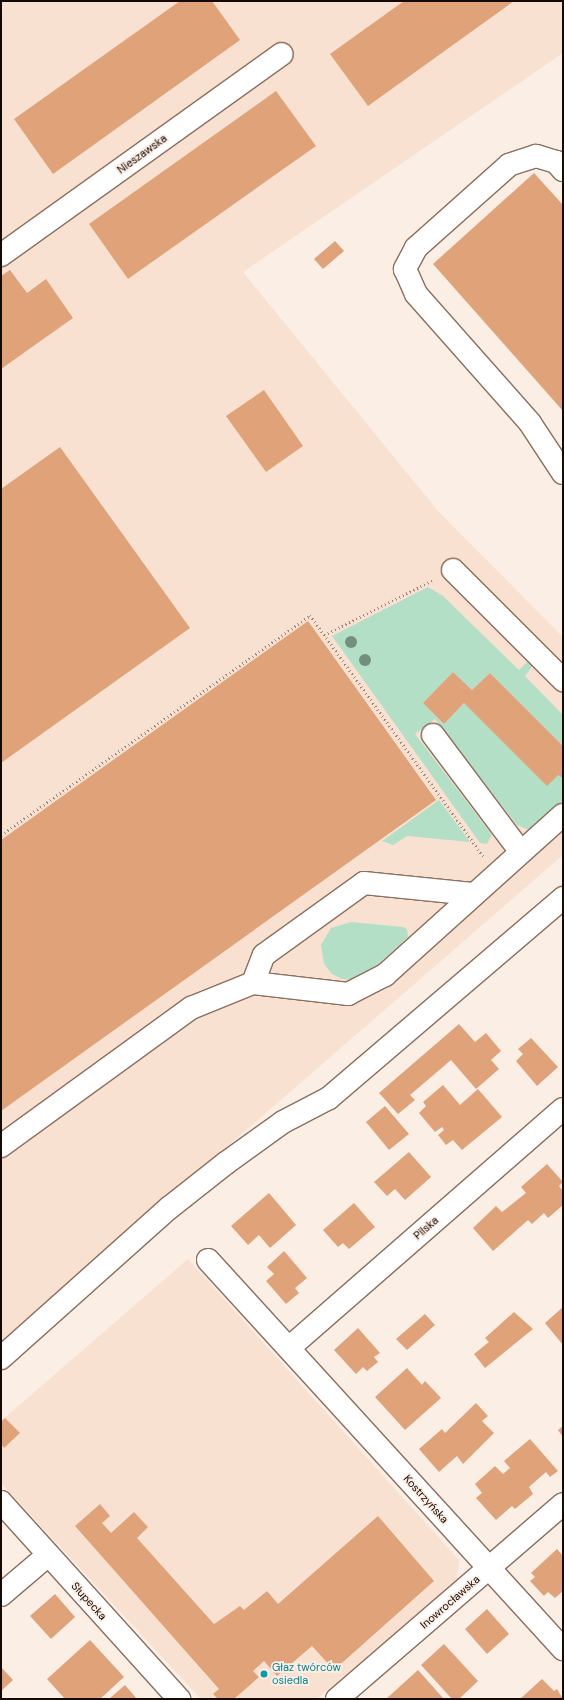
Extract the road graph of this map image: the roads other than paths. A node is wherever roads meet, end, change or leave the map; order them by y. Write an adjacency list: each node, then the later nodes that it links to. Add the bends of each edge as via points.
1 (282, 54): 3 (street, Nieszawska)
2 (563, 170): 4 (street, via 556,162 536,156 509,164 416,248 405,269 416,294 530,423)
3 (1, 255)
4 (563, 473)
5 (453, 570): 6 (street)
6 (563, 680)
7 (433, 735): 9 (street)
8 (563, 814): 9 (street)
9 (520, 851): 10 (street)
10 (472, 894): 12 (street, via 385,975 348,994); 12 (street, via 364,883 264,956)
11 (563, 898): 17 (street, via 329,1098 283,1122 169,1208)
12 (253, 983): 14 (street, via 191,1008)
13 (563, 1109): 16 (street, Pilska)
14 (1, 1146)
15 (208, 1260): 16 (street, Kostrzyńska)
16 (290, 1347): 21 (street, Kostrzyńska)
17 (1, 1358)
18 (1, 1502): 20 (street, Słupecka)
19 (563, 1504): 21 (street, Inowrocławska)
20 (48, 1555): 22 (street); 24 (street, Słupecka)
21 (488, 1569): 23 (street, Kostrzyńska); 25 (street, Inowrocławska)
22 (1, 1596)
23 (563, 1649)
24 (179, 1699)
25 (337, 1699)

